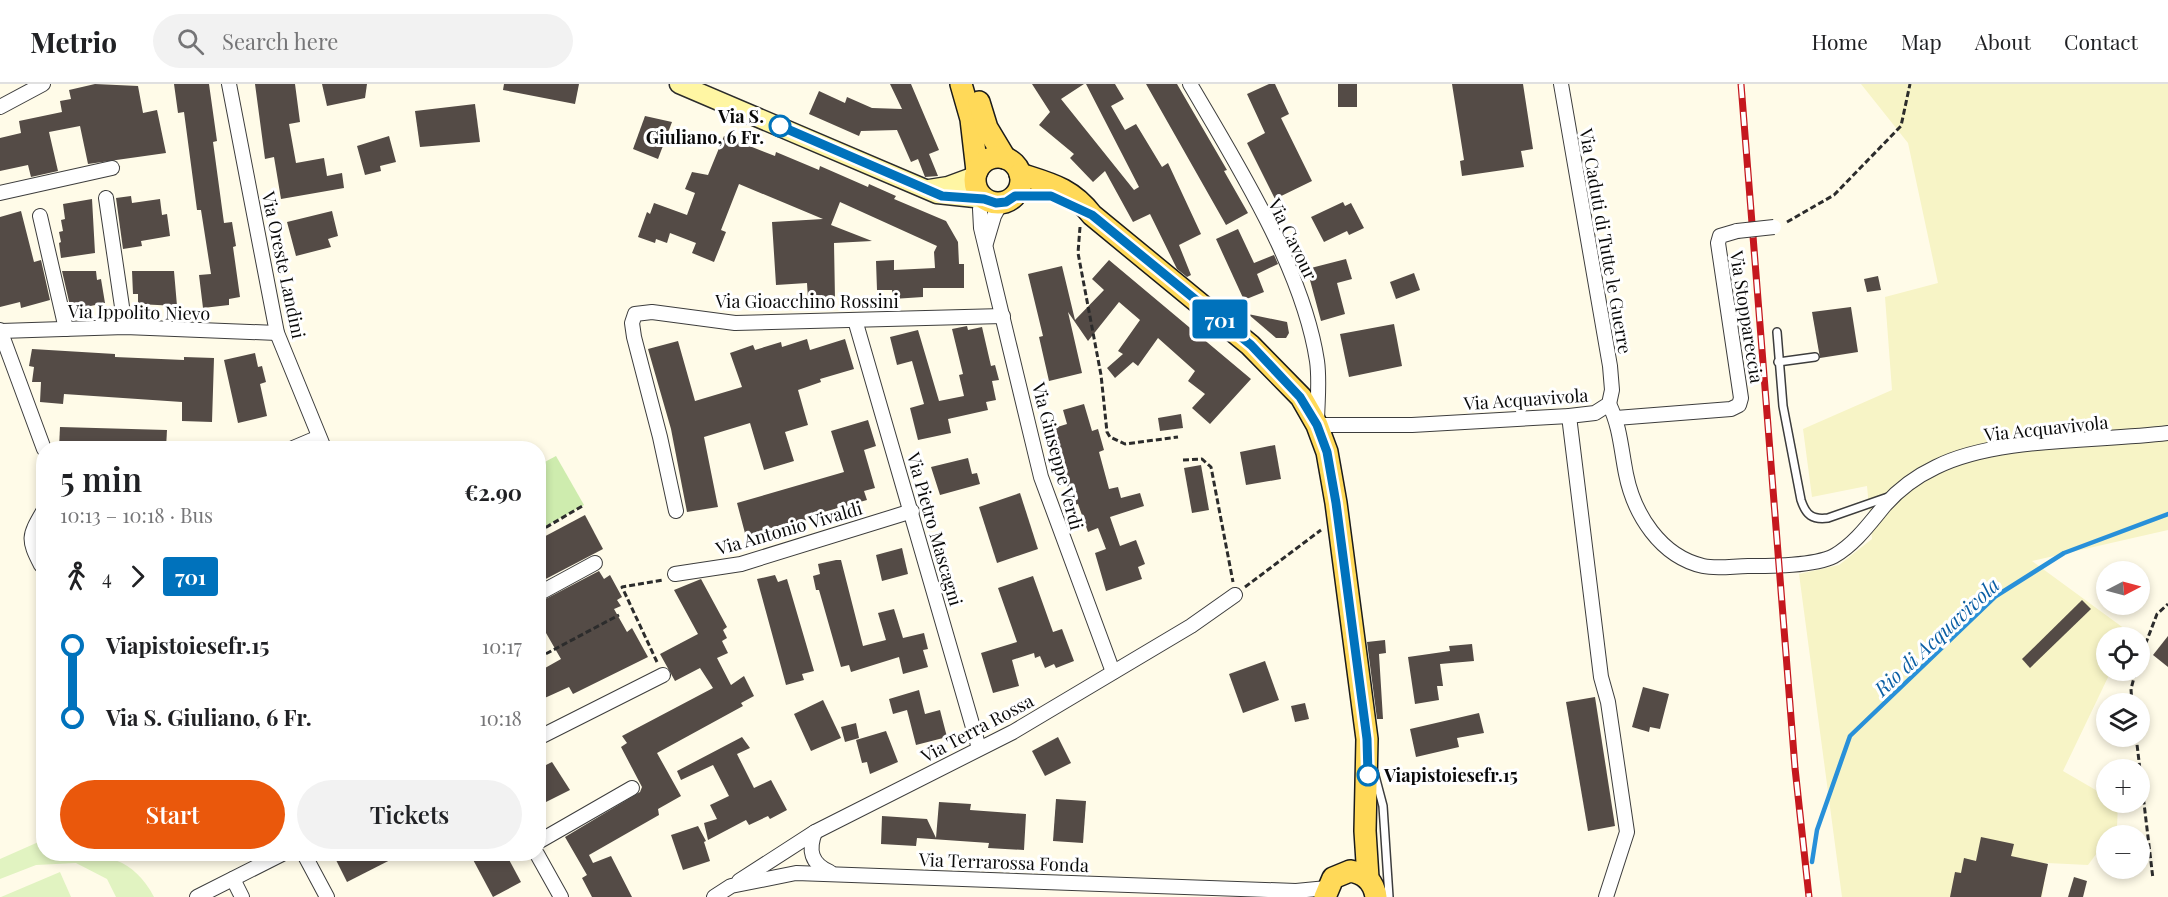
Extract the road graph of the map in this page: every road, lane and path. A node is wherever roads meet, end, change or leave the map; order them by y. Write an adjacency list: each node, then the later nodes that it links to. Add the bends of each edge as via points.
1 (43, 84): 9 (street)
2 (230, 84): 27 (street, Via Oreste Landini)
3 (679, 84): 14 (main road)
4 (961, 84): 12 (main road, via 971,119)
5 (972, 84): 10 (main road, via 987,128)
6 (1190, 84): 33 (street, Via Cavour, via 1225,142 1292,273 1317,361)
7 (1561, 84): 30 (street, Via Caduti di Tutte le Guerre, via 1610,366 1612,390)
8 (1910, 84): 20 (path, via 1901,126 1834,195 1802,216)
9 (0, 107)
10 (1005, 158): 12 (main road, via 986,160); 13 (main road)
11 (112, 168): 15 (street)
12 (976, 173): 14 (main road, via 948,186); 17 (main road, via 975,186)
13 (1020, 174): 17 (main road, via 1020,183); 18 (main road, via 1071,193)
14 (927, 189): 17 (main road, via 946,197)
15 (0, 193)
16 (106, 198): 23 (street)
17 (1000, 200): 18 (main road, via 1051,196); 21 (street, Via Giuseppe Verdi, via 980,220)
18 (1089, 213): 33 (main road, via 1251,345 1300,397); 35 (path, via 1077,236 1078,253 1101,375 1107,432 1125,444)
19 (40, 216): 24 (street)
20 (1774, 227): 32 (street, Via Stoppareccia, bridge, via 1737,231 1720,236 1718,243 1742,398 1739,405 1731,409)
21 (1003, 316): 22 (street, Via Gioacchino Rossini); 55 (street, Via Giuseppe Verdi, via 1043,486)
22 (855, 320): 41 (street, Via Gioacchino Rossini, via 735,323 652,312 635,314 634,337); 42 (street, Via Pietro Mascagni)
23 (126, 327): 24 (street, Via Ippolito Nievo); 27 (street, Via Ippolito Nievo)
24 (66, 329): 25 (street, Via Ippolito Nievo)
25 (0, 331): 36 (street)
26 (1777, 332): 29 (lane)
27 (277, 333): 37 (street, Via Oreste Landini)
28 (1815, 357): 29 (lane)
29 (1778, 362): 39 (lane, via 1805,512 1818,519 1828,518 1890,494)
30 (1608, 404): 31 (street, Via Acquavivola, via 1595,413); 32 (street, Via Acquavivola)
31 (1569, 416): 33 (street, Via Acquavivola); 84 (street, via 1600,677 1608,702 1627,832)
32 (1616, 418): 39 (street, Via Acquavivola, via 1629,488 1640,515 1665,546 1704,566 1763,566 1833,556 1867,527)
33 (1317, 425): 43 (main road, via 1327,452)
34 (2168, 433): 39 (street, Via Acquavivola, via 1996,449 1965,456 1936,467)
35 (1178, 438)
36 (41, 441)
37 (321, 441)
38 (1184, 460): 50 (path, via 1202,459 1211,467)
39 (1893, 497)
40 (584, 505): 45 (path)
41 (676, 511)
42 (912, 511): 48 (street, Via Antonio Vivaldi, via 741,564); 59 (street, Via Pietro Mascagni)
43 (1339, 522): 50 (path, via 1308,538); 60 (main road)
44 (36, 525): 46 (street, via 30,537)
45 (546, 527)
46 (36, 556)
47 (595, 563): 49 (street)
48 (675, 574): 56 (path, via 655,582 622,587)
49 (546, 590)
50 (1235, 595): 55 (street, Via Terra Rossa)
51 (2168, 604): 53 (path, via 2157,614)
52 (619, 615): 54 (path)
53 (2150, 632)
54 (546, 654)
55 (1113, 672): 59 (street, Via Terra Rossa)
56 (663, 675): 57 (street)
57 (546, 734)
58 (2137, 747): 72 (path)
59 (979, 748): 63 (street, Via Terra Rossa)
60 (1368, 748): 62 (main road); 83 (lane, via 1383,806)
61 (632, 788): 64 (street)
62 (1365, 831): 69 (main road); 70 (main road)
63 (815, 832): 68 (street, via 810,847 813,860); 73 (street, Via Terra Rossa)
64 (546, 837)
65 (268, 861): 71 (street)
66 (308, 861): 79 (street)
67 (541, 861): 80 (street)
68 (830, 872): 73 (street, Via Terrarossa Fonda, via 796,873); 74 (street, Via Terrarossa Fonda)
69 (1343, 872): 70 (main road, via 1356,872); 75 (main road, via 1333,878)
70 (1368, 878): 82 (main road)
71 (233, 879): 77 (street); 78 (street)
72 (2153, 879)
73 (731, 886): 81 (street, Via Terrarossa Fonda)
74 (1112, 891): 76 (street, Via Terrarossa Fonda)
75 (1326, 892): 76 (street, Via Terrarossa Fonda)
76 (1301, 894)
77 (197, 897)
78 (242, 897)
79 (327, 897)
80 (561, 897)
81 (714, 897)
82 (1376, 897)
83 (1389, 897)
84 (1606, 897)

